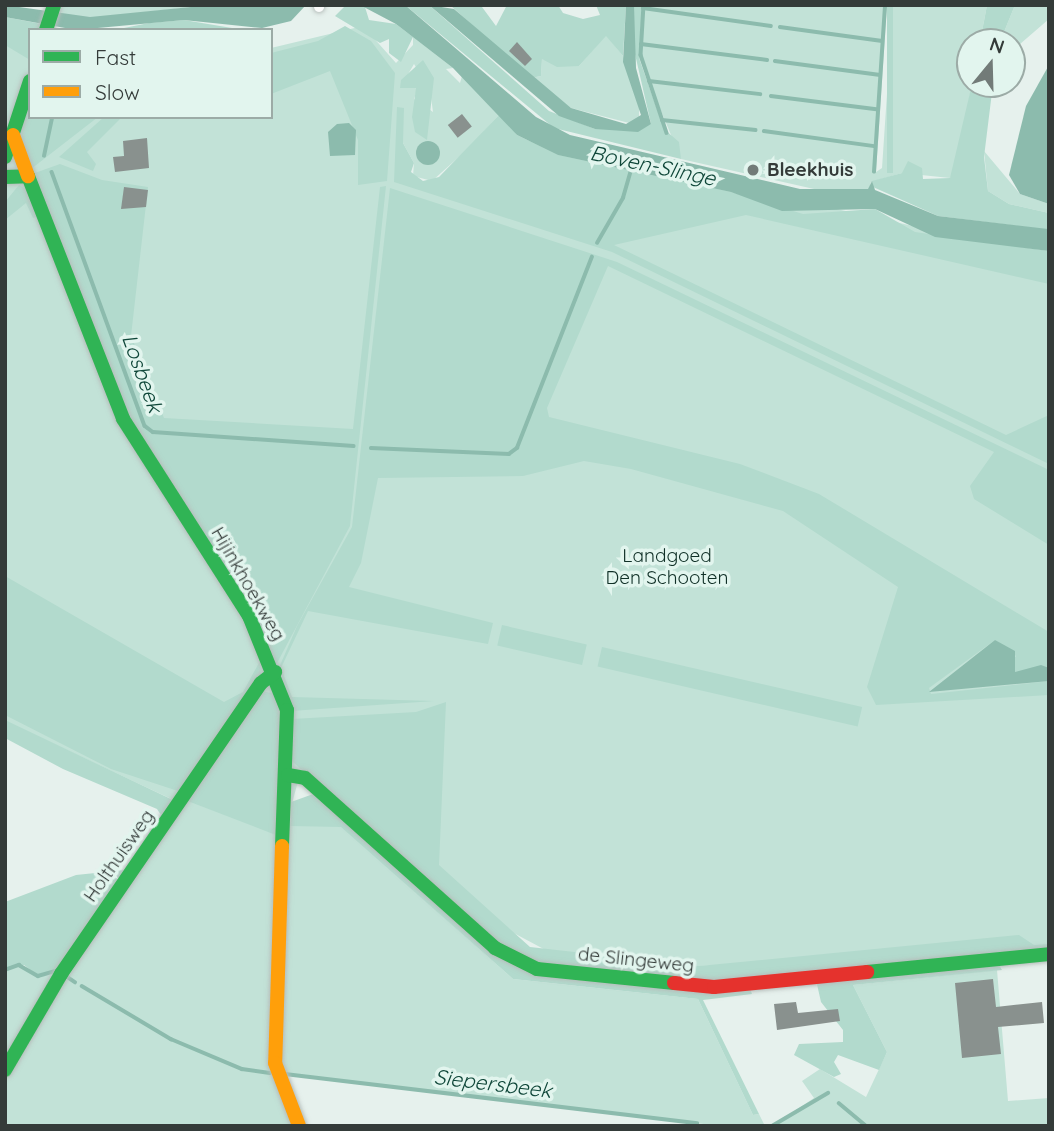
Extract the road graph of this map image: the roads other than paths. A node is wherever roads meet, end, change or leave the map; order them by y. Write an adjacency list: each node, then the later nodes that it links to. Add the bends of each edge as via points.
1 (28, 87): 2 (street)
2 (13, 135): 3 (street); 4 (street, Hijinkhoekweg)
3 (5, 157)
4 (28, 176): 5 (street); 6 (street, Hijinkhoekweg, via 123,418 249,616)
5 (5, 177)
6 (275, 672): 7 (street, Hijinkhoekweg, via 289,715); 9 (street, Holthuisweg, via 261,683 61,974)
7 (288, 775): 8 (street, de Slingeweg, via 306,778 495,948 537,969 714,987); 10 (street, Hijinkhoekweg, via 275,1063 281,1090)
8 (1049, 954)
9 (5, 1070)
10 (299, 1126)

